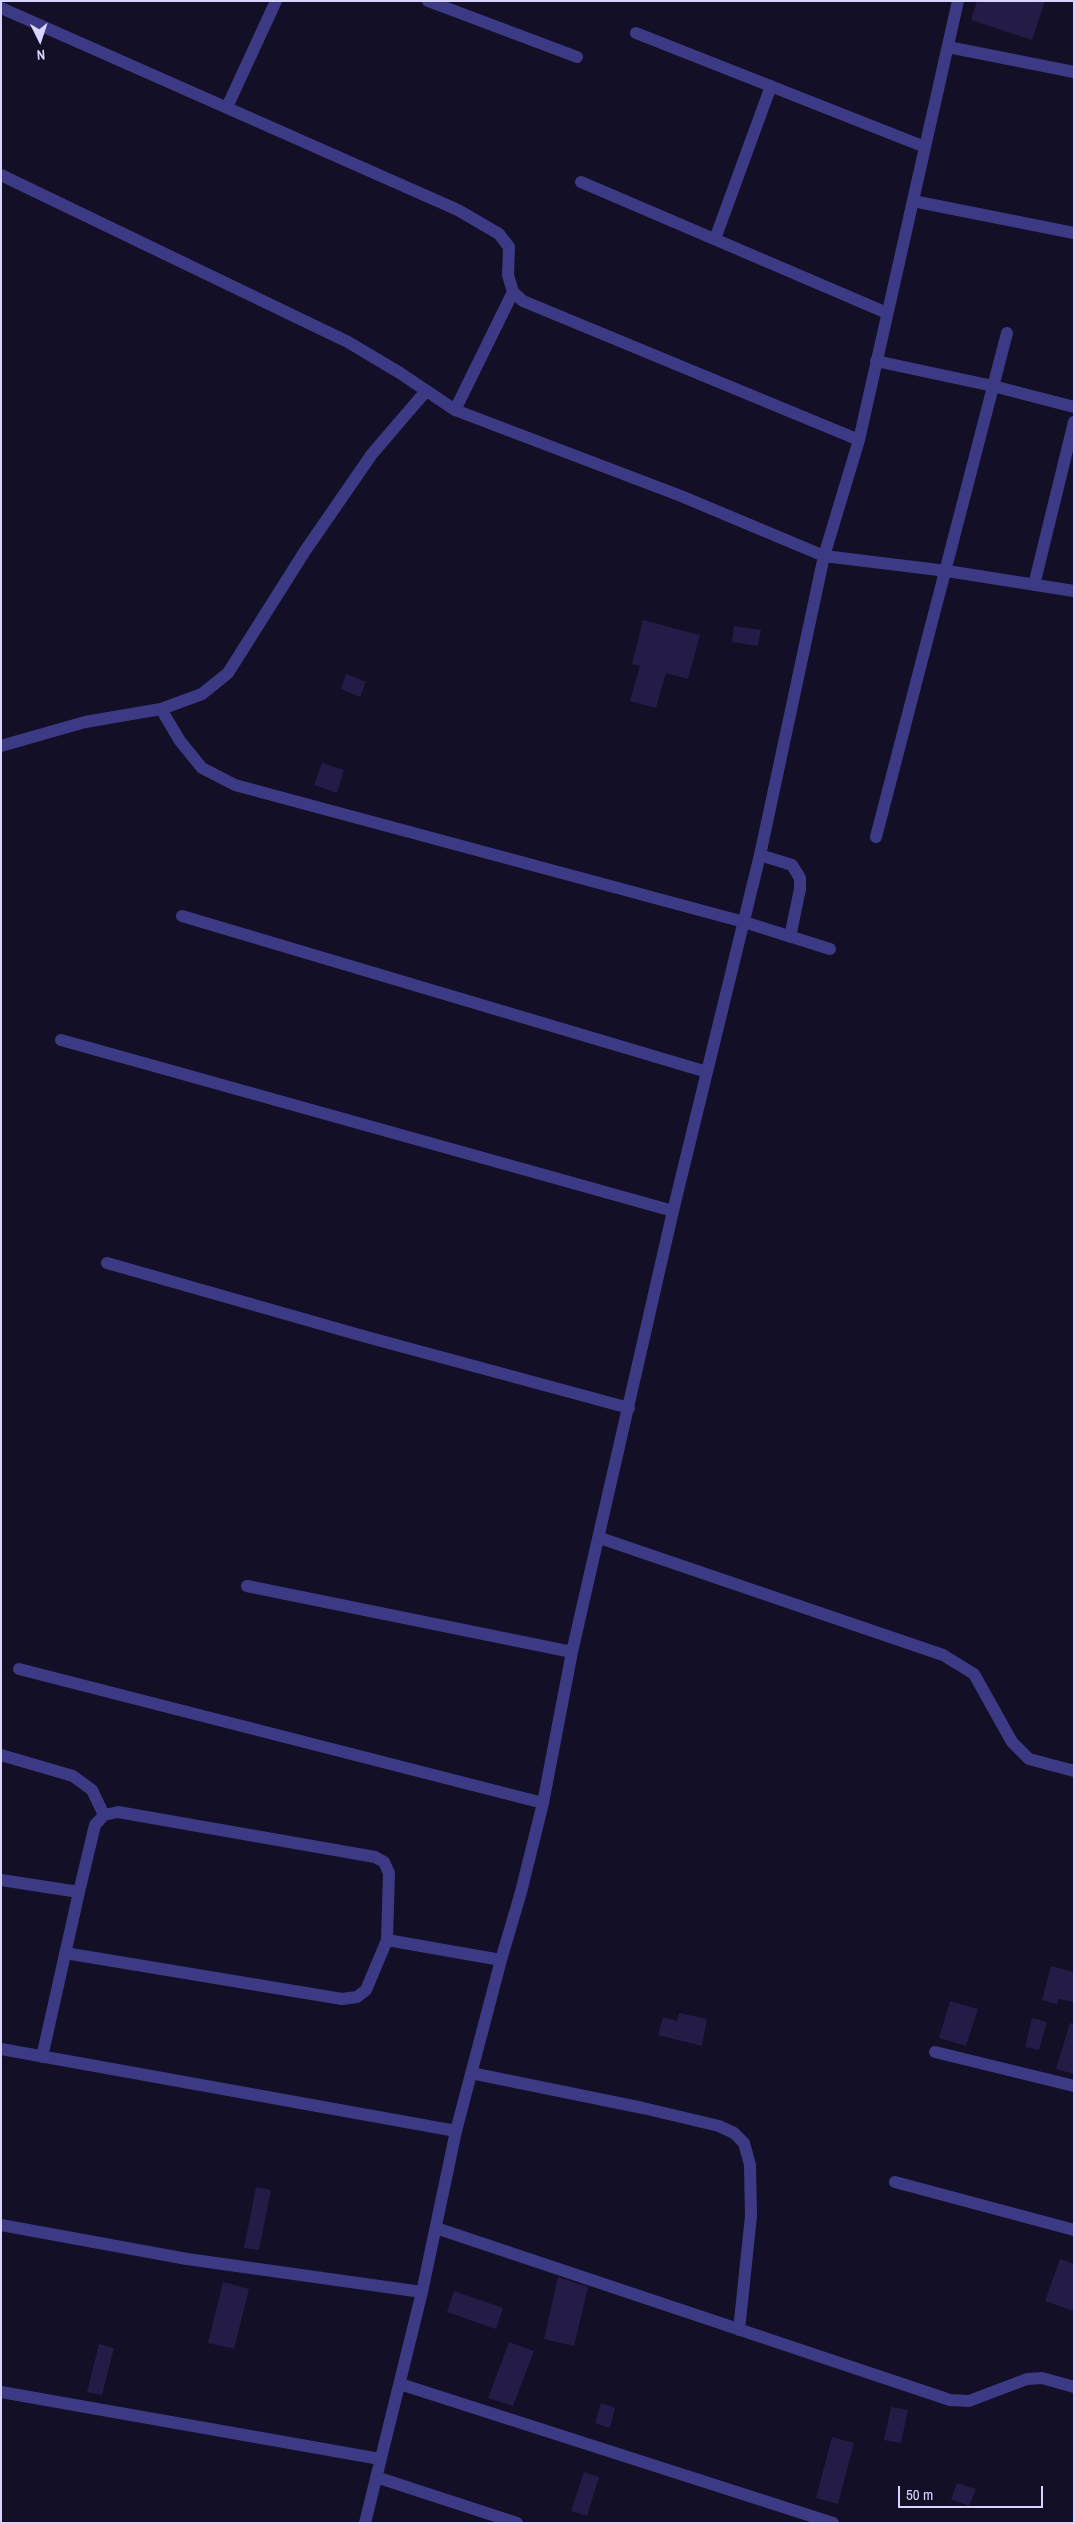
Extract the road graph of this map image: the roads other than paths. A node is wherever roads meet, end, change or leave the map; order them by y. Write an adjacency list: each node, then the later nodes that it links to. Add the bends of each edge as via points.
1 (276, 1): 10 (street)
2 (428, 1): 7 (street)
3 (958, 1): 6 (street)
4 (1, 8): 10 (street)
5 (636, 33): 9 (street)
6 (948, 47): 8 (street); 11 (street)
7 (578, 58)
8 (1074, 72)
9 (771, 86): 11 (street); 16 (street)
10 (227, 107): 17 (street, via 458,210 499,234 509,247 508,275)
11 (925, 147): 14 (street)
12 (1, 175): 22 (street, via 348,342)
13 (581, 182): 16 (street)
14 (913, 201): 15 (street); 18 (street)
15 (1074, 234)
16 (714, 239): 18 (street)
17 (513, 292): 24 (street); 26 (street, via 523,301)
18 (886, 313): 20 (street)
19 (1007, 333): 21 (street)
20 (876, 361): 21 (street); 26 (street)
21 (993, 386): 23 (street); 28 (street)
22 (426, 392): 24 (street); 31 (street, via 372,454 305,551 228,674 202,694)
23 (1074, 407)
24 (455, 410): 27 (street, via 681,496)
25 (1074, 422): 29 (street)
26 (859, 440): 27 (street)
27 (824, 556): 28 (street); 34 (street)
28 (947, 570): 29 (street); 33 (street)
29 (1034, 585): 30 (street)
30 (1074, 591)
31 (161, 709): 32 (street, via 85,722); 36 (street, via 180,741 202,768 235,785)
32 (1, 746)
33 (876, 836)
34 (760, 855): 36 (street); 37 (street, via 792,865 800,878)
35 (182, 916): 40 (street)
36 (744, 922): 37 (street); 40 (street)
37 (790, 937): 38 (street)
38 (830, 949)
39 (61, 1040): 41 (street)
40 (707, 1072): 41 (street)
41 (673, 1211): 43 (street)
42 (107, 1263): 43 (street)
43 (629, 1408): 44 (street)
44 (600, 1538): 46 (street); 49 (street, via 943,1655 974,1674 1012,1742 1029,1760)
45 (247, 1586): 46 (street)
46 (572, 1652): 50 (street)
47 (19, 1669): 50 (street)
48 (1, 1756): 51 (street, via 73,1776 92,1790)
49 (1074, 1771)
50 (543, 1803): 56 (street)
51 (104, 1816): 53 (street, via 95,1825); 54 (street, via 118,1812 375,1857 384,1862 389,1873)
52 (1, 1880): 53 (street)
53 (79, 1892): 55 (street)
54 (387, 1940): 55 (street, via 366,1990 357,1997 342,1999); 56 (street)
55 (65, 1953): 59 (street)
56 (501, 1960): 60 (street)
57 (1, 2049): 59 (street)
58 (935, 2052): 61 (street)
59 (42, 2056): 62 (street)
60 (471, 2073): 62 (street); 68 (street, via 643,2108 719,2126 734,2133 744,2143 750,2174 751,2216)
61 (1074, 2086)
62 (456, 2131): 65 (street)
63 (895, 2182): 66 (street)
64 (1, 2225): 67 (street, via 187,2259)
65 (436, 2228): 67 (street); 68 (street)
66 (1074, 2230)
67 (422, 2292): 69 (street)
68 (739, 2330): 70 (street, via 950,2400 969,2402 1027,2379 1042,2378)
69 (400, 2384): 72 (street); 76 (street)
70 (1074, 2388)
71 (1, 2392): 72 (street)
72 (380, 2459): 73 (street)
73 (376, 2477): 74 (street); 75 (street)
74 (365, 2523)
75 (517, 2523)
76 (833, 2523)

